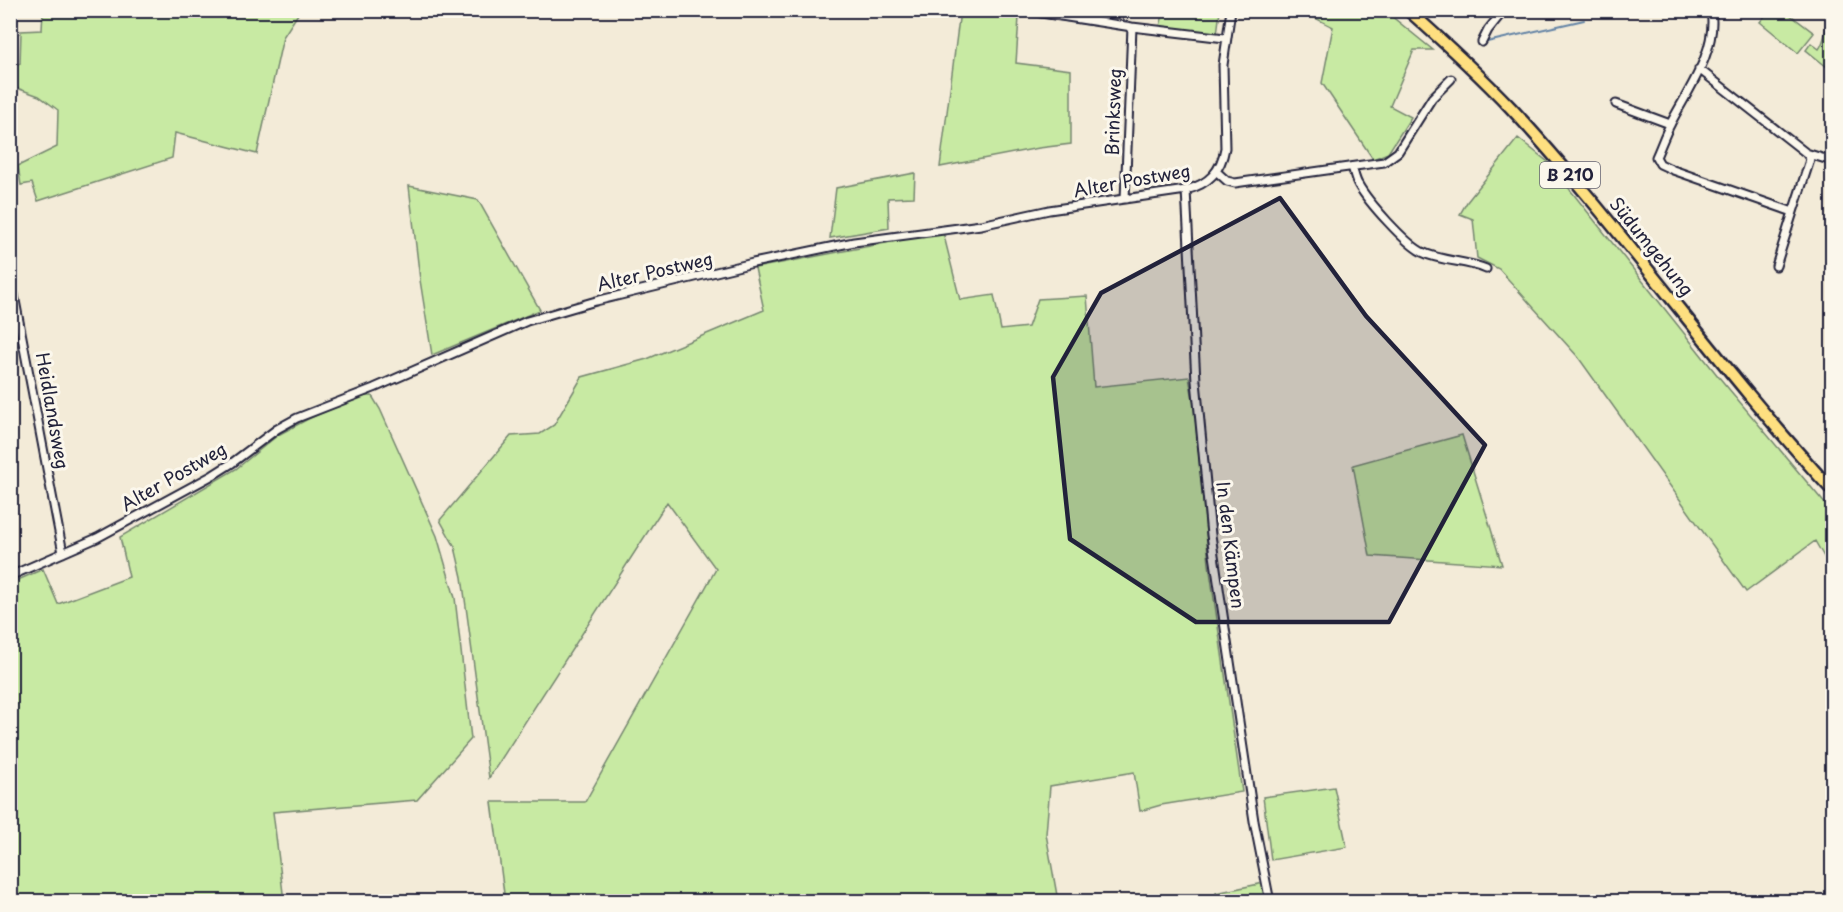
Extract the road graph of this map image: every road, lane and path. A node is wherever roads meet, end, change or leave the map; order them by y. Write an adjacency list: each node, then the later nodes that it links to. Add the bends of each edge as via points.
1 (1022, 10): 6 (street)
2 (1231, 10): 7 (street)
3 (1408, 10): 23 (main road, Südumgehung / B 210, via 1466,62 1541,141)
4 (1504, 10): 8 (street)
5 (1711, 10): 9 (street, via 1713,20)
6 (1132, 27): 7 (street); 18 (street, Brinksweg)
7 (1226, 38): 16 (street, via 1225,147)
8 (1482, 42)
9 (1700, 69): 12 (street); 13 (street)
10 (1450, 79): 15 (street, Alter Postweg, via 1432,98 1392,158)
11 (1616, 104): 12 (street)
12 (1670, 124): 19 (street, via 1656,157 1660,164)
13 (1806, 153): 14 (street); 19 (street, via 1809,163)
14 (1833, 161)
15 (1352, 166): 16 (street, Alter Postweg, via 1235,183); 21 (street, via 1369,199 1422,252)
16 (1217, 171): 17 (street, Alter Postweg, via 1200,185)
17 (1186, 190): 18 (street, Alter Postweg); 26 (street, In den Kämpen, via 1196,381 1211,535)
18 (1125, 198): 24 (street, Alter Postweg, via 981,225 854,242 753,263 527,321 297,418 213,475)
19 (1793, 212): 20 (street)
20 (1776, 266)
21 (1486, 269)
22 (10, 274): 24 (street, Heidlandsweg)
23 (1833, 490)
24 (63, 553): 25 (street, Alter Postweg)
25 (10, 576)
26 (1270, 902)

